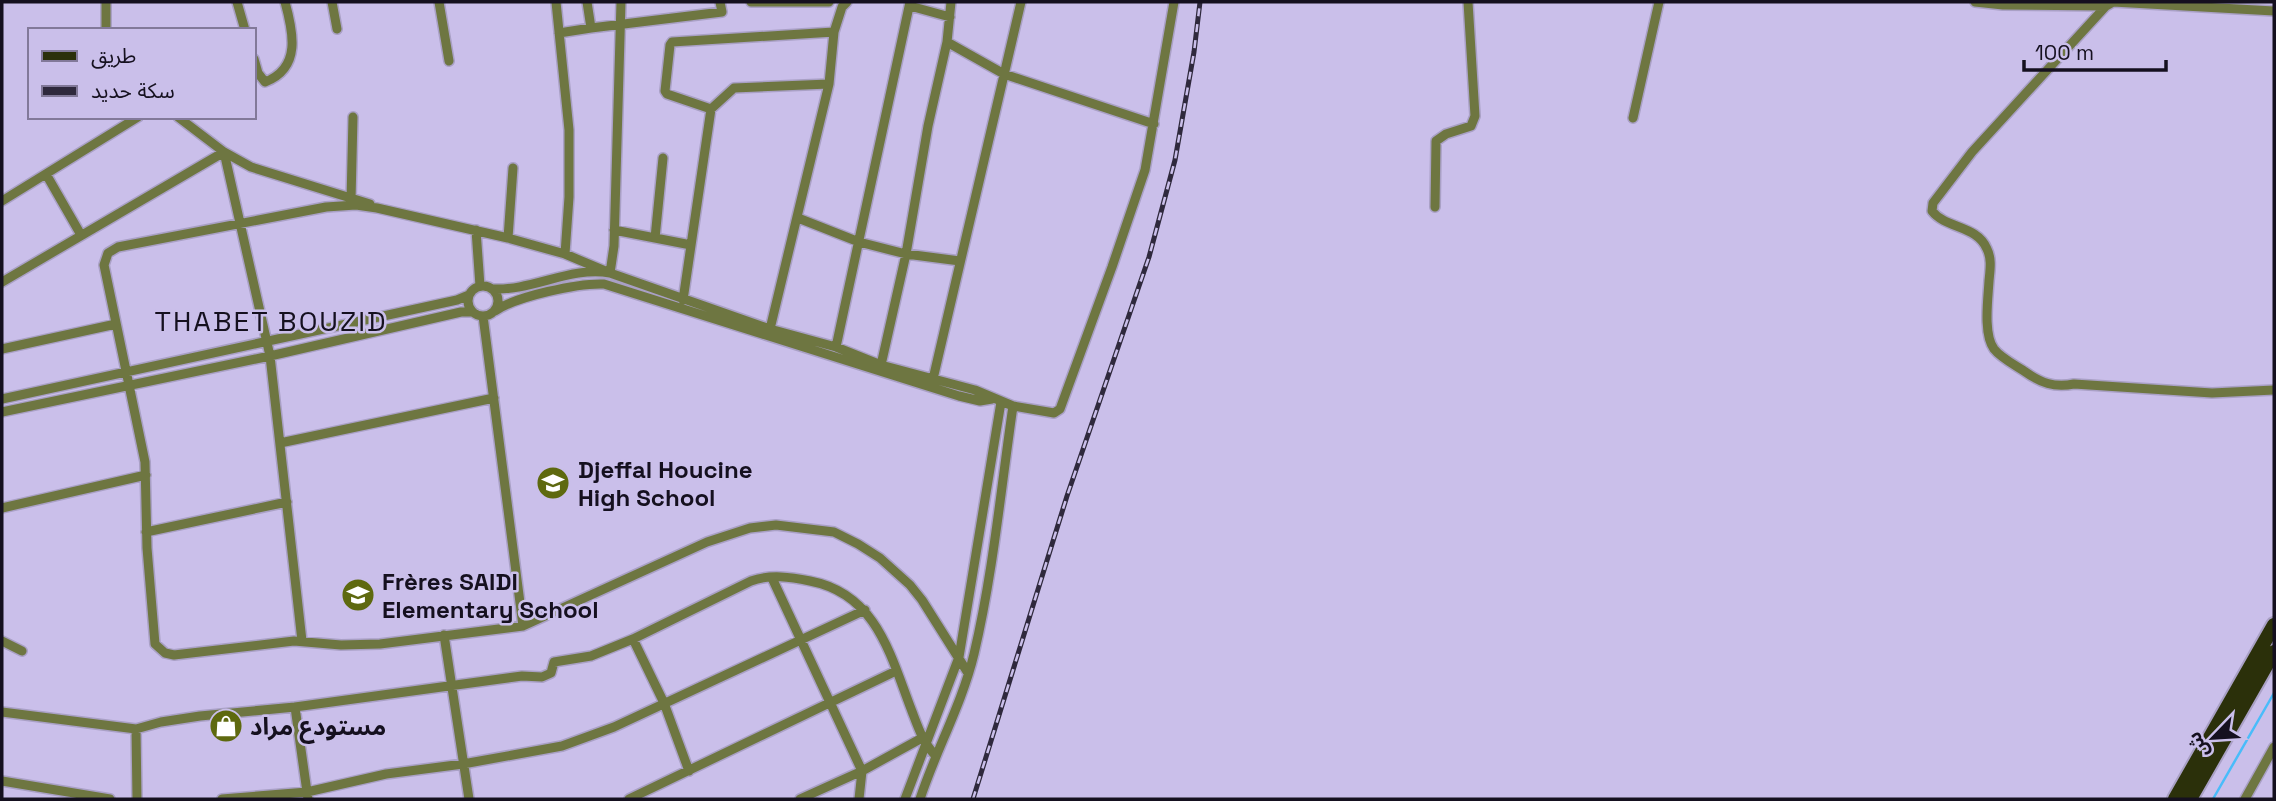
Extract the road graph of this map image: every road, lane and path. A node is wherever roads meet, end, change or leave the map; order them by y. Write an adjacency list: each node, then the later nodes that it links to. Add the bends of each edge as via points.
1 (106, 2): 25 (street)
2 (236, 2): 26 (street)
3 (285, 2): 32 (street, via 291,25 291,59 265,82)
4 (332, 2): 27 (street)
5 (439, 2): 31 (street)
6 (556, 2): 29 (street)
7 (587, 2): 24 (street)
8 (621, 2): 23 (street)
9 (720, 2): 23 (street, via 722,12)
10 (751, 2): 11 (street)
11 (829, 2)
12 (847, 2): 28 (street)
13 (951, 2): 22 (street)
14 (1021, 2): 33 (street)
15 (1174, 2): 40 (street)
16 (1468, 2): 47 (street, via 1475,117 1471,126 1436,141)
17 (1659, 2): 37 (street)
18 (1975, 2): 20 (street)
19 (910, 4): 22 (street); 55 (street)
20 (2111, 4): 21 (street); 79 (street, via 1972,152 1931,211 1983,241 1990,265 1989,339 1994,349 2036,379 2060,387 2074,384 2211,393)
21 (2274, 11)
22 (950, 17): 30 (street)
23 (621, 24): 24 (street); 51 (street)
24 (591, 27): 29 (street)
25 (106, 28)
26 (243, 28)
27 (337, 29)
28 (834, 32): 34 (street); 35 (street, via 672,42 665,93)
29 (558, 33): 57 (street, via 569,130)
30 (947, 42): 33 (street); 58 (street)
31 (449, 61)
32 (256, 66)
33 (1004, 74): 40 (street); 59 (street)
34 (829, 84): 35 (street, via 734,88); 48 (street)
35 (711, 109): 56 (street)
36 (353, 117): 46 (street)
37 (1633, 118)
38 (135, 119): 44 (street)
39 (181, 119): 41 (street)
40 (1154, 124): 83 (street, via 1137,194 1059,409 1051,414)
41 (224, 152): 46 (street, via 258,170); 49 (street); 52 (street)
42 (663, 158): 54 (street)
43 (513, 168): 53 (street)
44 (46, 174): 45 (street); 52 (street)
45 (2, 201)
46 (351, 201): 49 (street); 50 (street)
47 (1435, 207)
48 (798, 218): 55 (street); 70 (street)
49 (240, 224): 69 (street, via 111,250 104,265); 71 (street)
50 (476, 230): 53 (street); 62 (street)
51 (614, 230): 54 (street); 60 (street)
52 (81, 235): 61 (street)
53 (508, 238): 57 (street)
54 (655, 238): 56 (street)
55 (859, 242): 58 (street); 72 (street)
56 (691, 245): 65 (street)
57 (565, 254): 60 (street)
58 (906, 254): 59 (street); 75 (street)
59 (960, 261): 77 (street)
60 (610, 273): 63 (street, via 586,271); 65 (street)
61 (2, 282)
62 (480, 286): 63 (street); 64 (street)
63 (492, 289): 66 (street, via 498,299)
64 (469, 295): 67 (street); 71 (street)
65 (683, 300): 70 (street)
66 (495, 310): 68 (street); 82 (street, via 522,298 604,284 959,396)
67 (473, 312): 68 (street); 74 (street)
68 (483, 316): 80 (street)
69 (116, 324): 73 (street); 76 (street)
70 (770, 329): 72 (street)
71 (268, 340): 74 (street); 76 (street)
72 (836, 347): 75 (street)
73 (2, 349)
74 (270, 356): 78 (street); 85 (street)
75 (881, 366): 77 (street)
76 (127, 371): 78 (street); 81 (street)
77 (933, 379): 82 (street)
78 (130, 386): 84 (street); 86 (street)
79 (2274, 390)
80 (494, 398): 85 (street); 93 (street)
81 (2, 399)
82 (996, 401): 83 (street); 101 (street)
83 (1013, 406): 103 (street, via 983,607)
84 (2, 412)
85 (281, 443): 87 (street)
86 (146, 475): 88 (street); 89 (street)
87 (287, 502): 89 (street); 98 (street)
88 (2, 508)
89 (146, 532): 98 (street, via 154,640 160,650 174,655)
90 (772, 578): 91 (street, via 792,577 833,587); 95 (street, via 762,577 729,590); 96 (street)
91 (865, 610): 96 (street); 102 (street)
92 (2274, 625): 127 (main road)
93 (523, 626): 94 (street); 101 (street, via 707,542 776,524 834,532 880,558 922,600)
94 (444, 635): 98 (street, via 357,646); 104 (street)
95 (633, 639): 104 (street, via 592,656 554,662 551,673 542,677); 106 (street)
96 (801, 640): 105 (street); 106 (street)
97 (2, 641): 99 (street)
98 (302, 641)
99 (22, 651)
100 (2274, 652): 128 (main road)
101 (959, 657): 103 (street); 110 (street)
102 (896, 671): 105 (street); 110 (street)
103 (968, 673): 112 (street)
104 (450, 687): 107 (street); 113 (street)
105 (831, 701): 114 (street); 115 (street)
106 (664, 703): 113 (street, via 562,746); 114 (street)
107 (295, 707): 109 (street, via 200,716); 117 (street)
108 (2, 712): 109 (street)
109 (136, 729): 119 (street)
110 (923, 741): 112 (street); 115 (street); 125 (street)
111 (2274, 747): 129 (street)
112 (936, 756): 126 (street)
113 (463, 764): 117 (street, via 386,774); 121 (street)
114 (689, 771): 122 (street)
115 (862, 771): 123 (street); 124 (street)
116 (2, 781): 118 (street)
117 (308, 796): 120 (street)
118 (110, 799)
119 (137, 799)
120 (222, 799)
121 (469, 799)
122 (629, 799)
123 (800, 799)
124 (859, 799)
125 (905, 799)
126 (920, 799)
127 (2175, 799)
128 (2190, 799)
129 (2245, 799)

